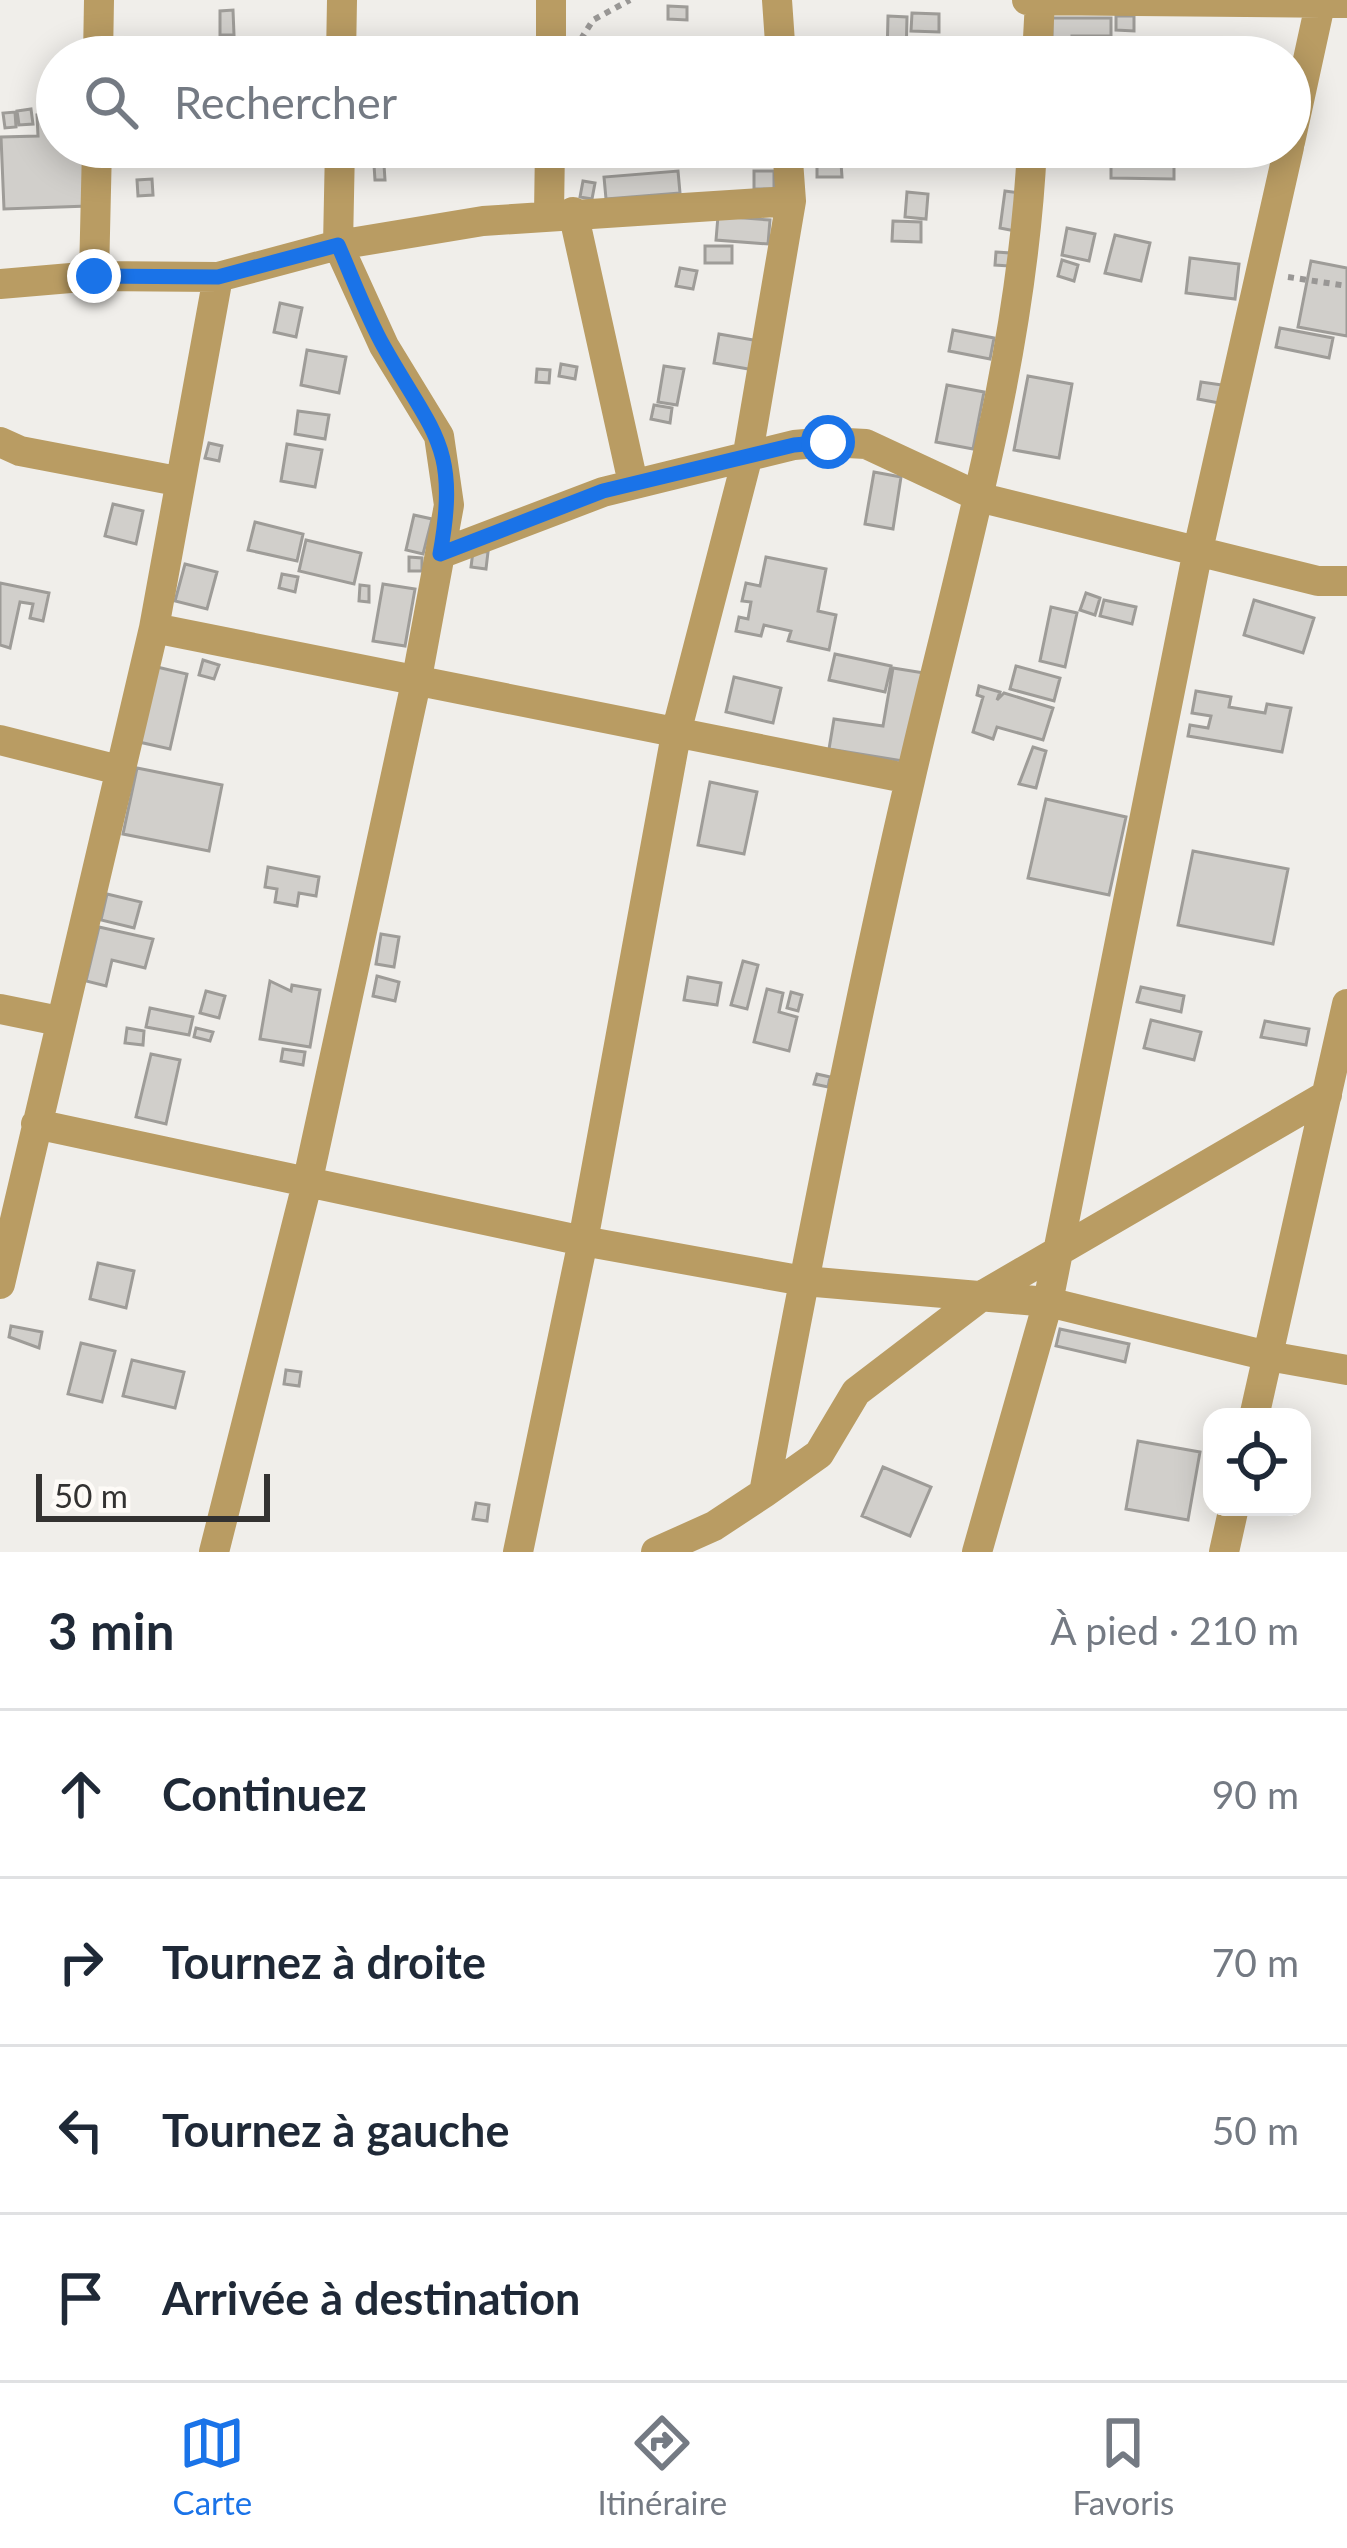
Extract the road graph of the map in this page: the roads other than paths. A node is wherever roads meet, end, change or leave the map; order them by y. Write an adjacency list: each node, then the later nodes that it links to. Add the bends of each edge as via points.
1 (99, 0): 8 (street)
2 (342, 0): 9 (street)
3 (551, 0): 10 (street)
4 (777, 0): 11 (street)
5 (1027, 0): 6 (street)
6 (1040, 1): 7 (street); 12 (street)
7 (1327, 1): 13 (street)
8 (98, 36)
9 (341, 36)
10 (550, 36)
11 (780, 36)
12 (1038, 36)
13 (1311, 61)
14 (97, 168): 23 (street)
15 (340, 168): 22 (street)
16 (554, 168): 21 (street)
17 (788, 168): 20 (street)
18 (1032, 168): 30 (street)
19 (1284, 168): 31 (street)
20 (790, 201): 21 (street); 27 (street)
21 (561, 213): 22 (street); 29 (street)
22 (338, 245): 24 (street); 32 (street, via 384,346 440,436 449,505)
23 (94, 276): 24 (street); 25 (street)
24 (218, 277): 28 (street)
25 (0, 284)
26 (0, 442): 28 (street)
27 (747, 459): 29 (street); 30 (street, via 794,445 866,444); 36 (street)
28 (177, 481): 34 (street)
29 (633, 483): 32 (street)
30 (982, 498): 31 (street); 39 (street)
31 (1198, 550): 33 (street); 47 (street)
32 (440, 554): 35 (street)
33 (1347, 581)
34 (154, 628): 35 (street); 38 (street)
35 (417, 678): 36 (street); 45 (street)
36 (677, 729): 39 (street); 46 (street)
37 (0, 740): 38 (street)
38 (119, 770): 42 (street)
39 (910, 779): 48 (street)
40 (1347, 1004): 43 (street)
41 (0, 1009): 42 (street)
42 (59, 1021): 44 (street)
43 (1327, 1095): 47 (street); 52 (street)
44 (37, 1124): 45 (street); 49 (street)
45 (307, 1184): 46 (street); 57 (street)
46 (583, 1241): 48 (street); 58 (street)
47 (1058, 1252): 50 (street); 51 (street)
48 (804, 1281): 50 (street); 55 (street)
49 (0, 1284)
50 (983, 1295): 51 (street); 55 (street, via 856,1393 819,1454)
51 (1048, 1302): 52 (street); 60 (street)
52 (1268, 1356): 53 (street); 54 (street)
53 (1347, 1370)
54 (1257, 1408)
55 (764, 1493): 59 (street)
56 (1232, 1516): 61 (street)
57 (214, 1552)
58 (518, 1552)
59 (656, 1552)
60 (977, 1552)
61 (1224, 1552)

